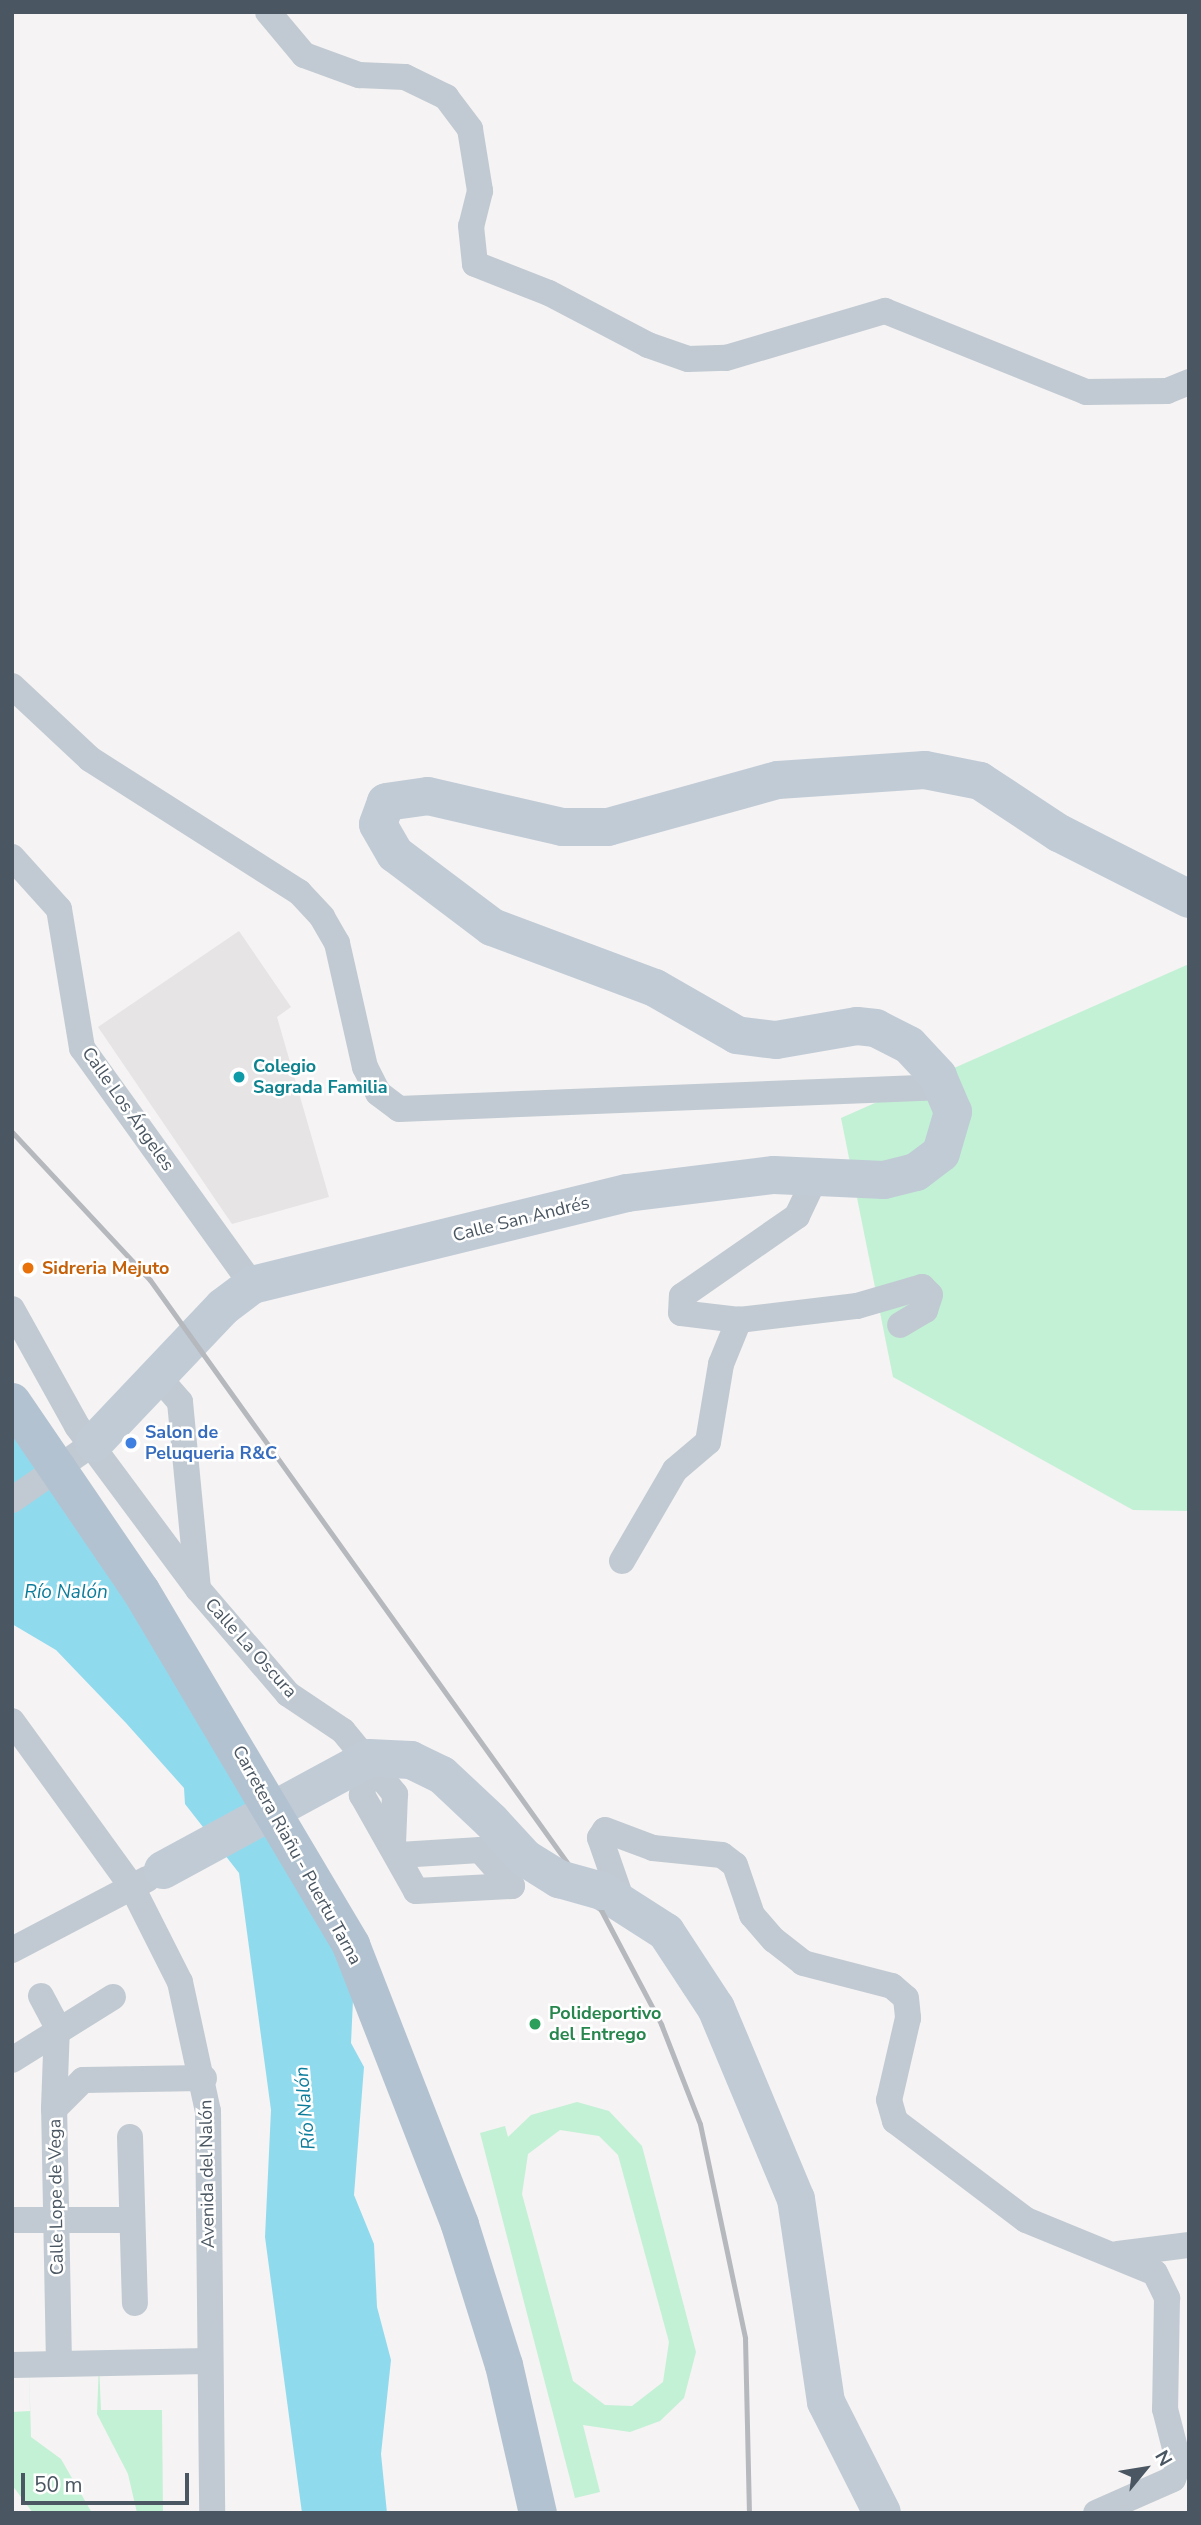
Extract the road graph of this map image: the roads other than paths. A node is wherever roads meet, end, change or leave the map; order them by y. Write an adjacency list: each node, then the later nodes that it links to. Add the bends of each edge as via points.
1 (268, 12): 2 (street, via 304,55 359,75 405,77 446,97 470,129 480,191 471,226 475,264 549,293 648,345 688,359 726,358 885,311 1086,392 1167,391)
2 (1189, 382)
3 (12, 686): 6 (street, via 90,759 306,901 337,943 365,1068 378,1093 398,1109)
4 (12, 857): 8 (street, Calle Los Ángeles, via 59,909 82,1048)
5 (1189, 899): 6 (street, via 1059,834 980,781 925,770 778,780 608,827 549,825 428,796 403,796 378,810 377,824 395,854 492,927 655,988 737,1035 758,1041 876,1028 909,1045)
6 (945, 1087): 7 (street, Calle San Andrés, via 953,1112 950,1130 931,1163 884,1180)
7 (816, 1175): 8 (street, Calle San Andrés, via 729,1177 627,1193); 10 (street, via 797,1216 682,1296 681,1313)
8 (252, 1285): 12 (street, Calle San Andrés, via 216,1315)
9 (12, 1309): 14 (street, Calle La Oscura)
10 (739, 1320): 11 (street, via 857,1307 922,1287 930,1295 925,1310); 16 (street, via 721,1364 708,1442 675,1470)
11 (900, 1325)
12 (161, 1380): 14 (street, Calle San Andrés); 17 (street, Calle La Oscura, via 180,1402)
13 (12, 1402): 41 (main road, Carretera Riañu - Puertu Tarna, bridge, via 141,1591 351,1945 407,2074 460,2224 504,2365)
14 (87, 1448): 15 (street); 17 (street, Calle La Oscura)
15 (12, 1500)
16 (622, 1561)
17 (198, 1589): 19 (street, Calle La Oscura, via 288,1694 343,1731)
18 (13, 1721): 21 (street, Avenida del Nalón)
19 (355, 1766): 20 (street, via 362,1795); 21 (street); 22 (street, bridge, via 411,1760 442,1775 525,1858 559,1879)
20 (396, 1849)
21 (148, 1879): 23 (street); 28 (street, Avenida del Nalón)
22 (612, 1896): 35 (street, via 600,1838 605,1830 653,1849 722,1855 735,1865 752,1915 783,1948 803,1963 892,1986 905,1998 908,2018 889,2100 895,2122 1026,2220 1074,2243); 42 (street, via 666,1932 721,2020 796,2199 825,2402)
23 (12, 1950)
24 (41, 1996): 26 (street)
25 (113, 1997): 26 (street)
26 (57, 2026): 27 (street, via 41,2045); 29 (street)
27 (12, 2060)
28 (204, 2078): 29 (street, Calle Lope de Vega, via 83,2080); 37 (street, Avenida del Nalón)
29 (54, 2109): 32 (street, Calle Lope de Vega)
30 (130, 2137): 33 (street)
31 (12, 2220): 32 (street)
32 (56, 2220): 33 (street); 38 (street, Calle Lope de Vega)
33 (132, 2220): 36 (street)
34 (1189, 2245): 35 (street)
35 (1116, 2254): 43 (street, via 1154,2273 1167,2298 1166,2409 1179,2464 1173,2479)
36 (135, 2302)
37 (207, 2361): 38 (street); 40 (street, Avenida del Nalón)
38 (59, 2364): 39 (street)
39 (12, 2365)
40 (212, 2513)
41 (538, 2513)
42 (881, 2513)
43 (1096, 2513)

